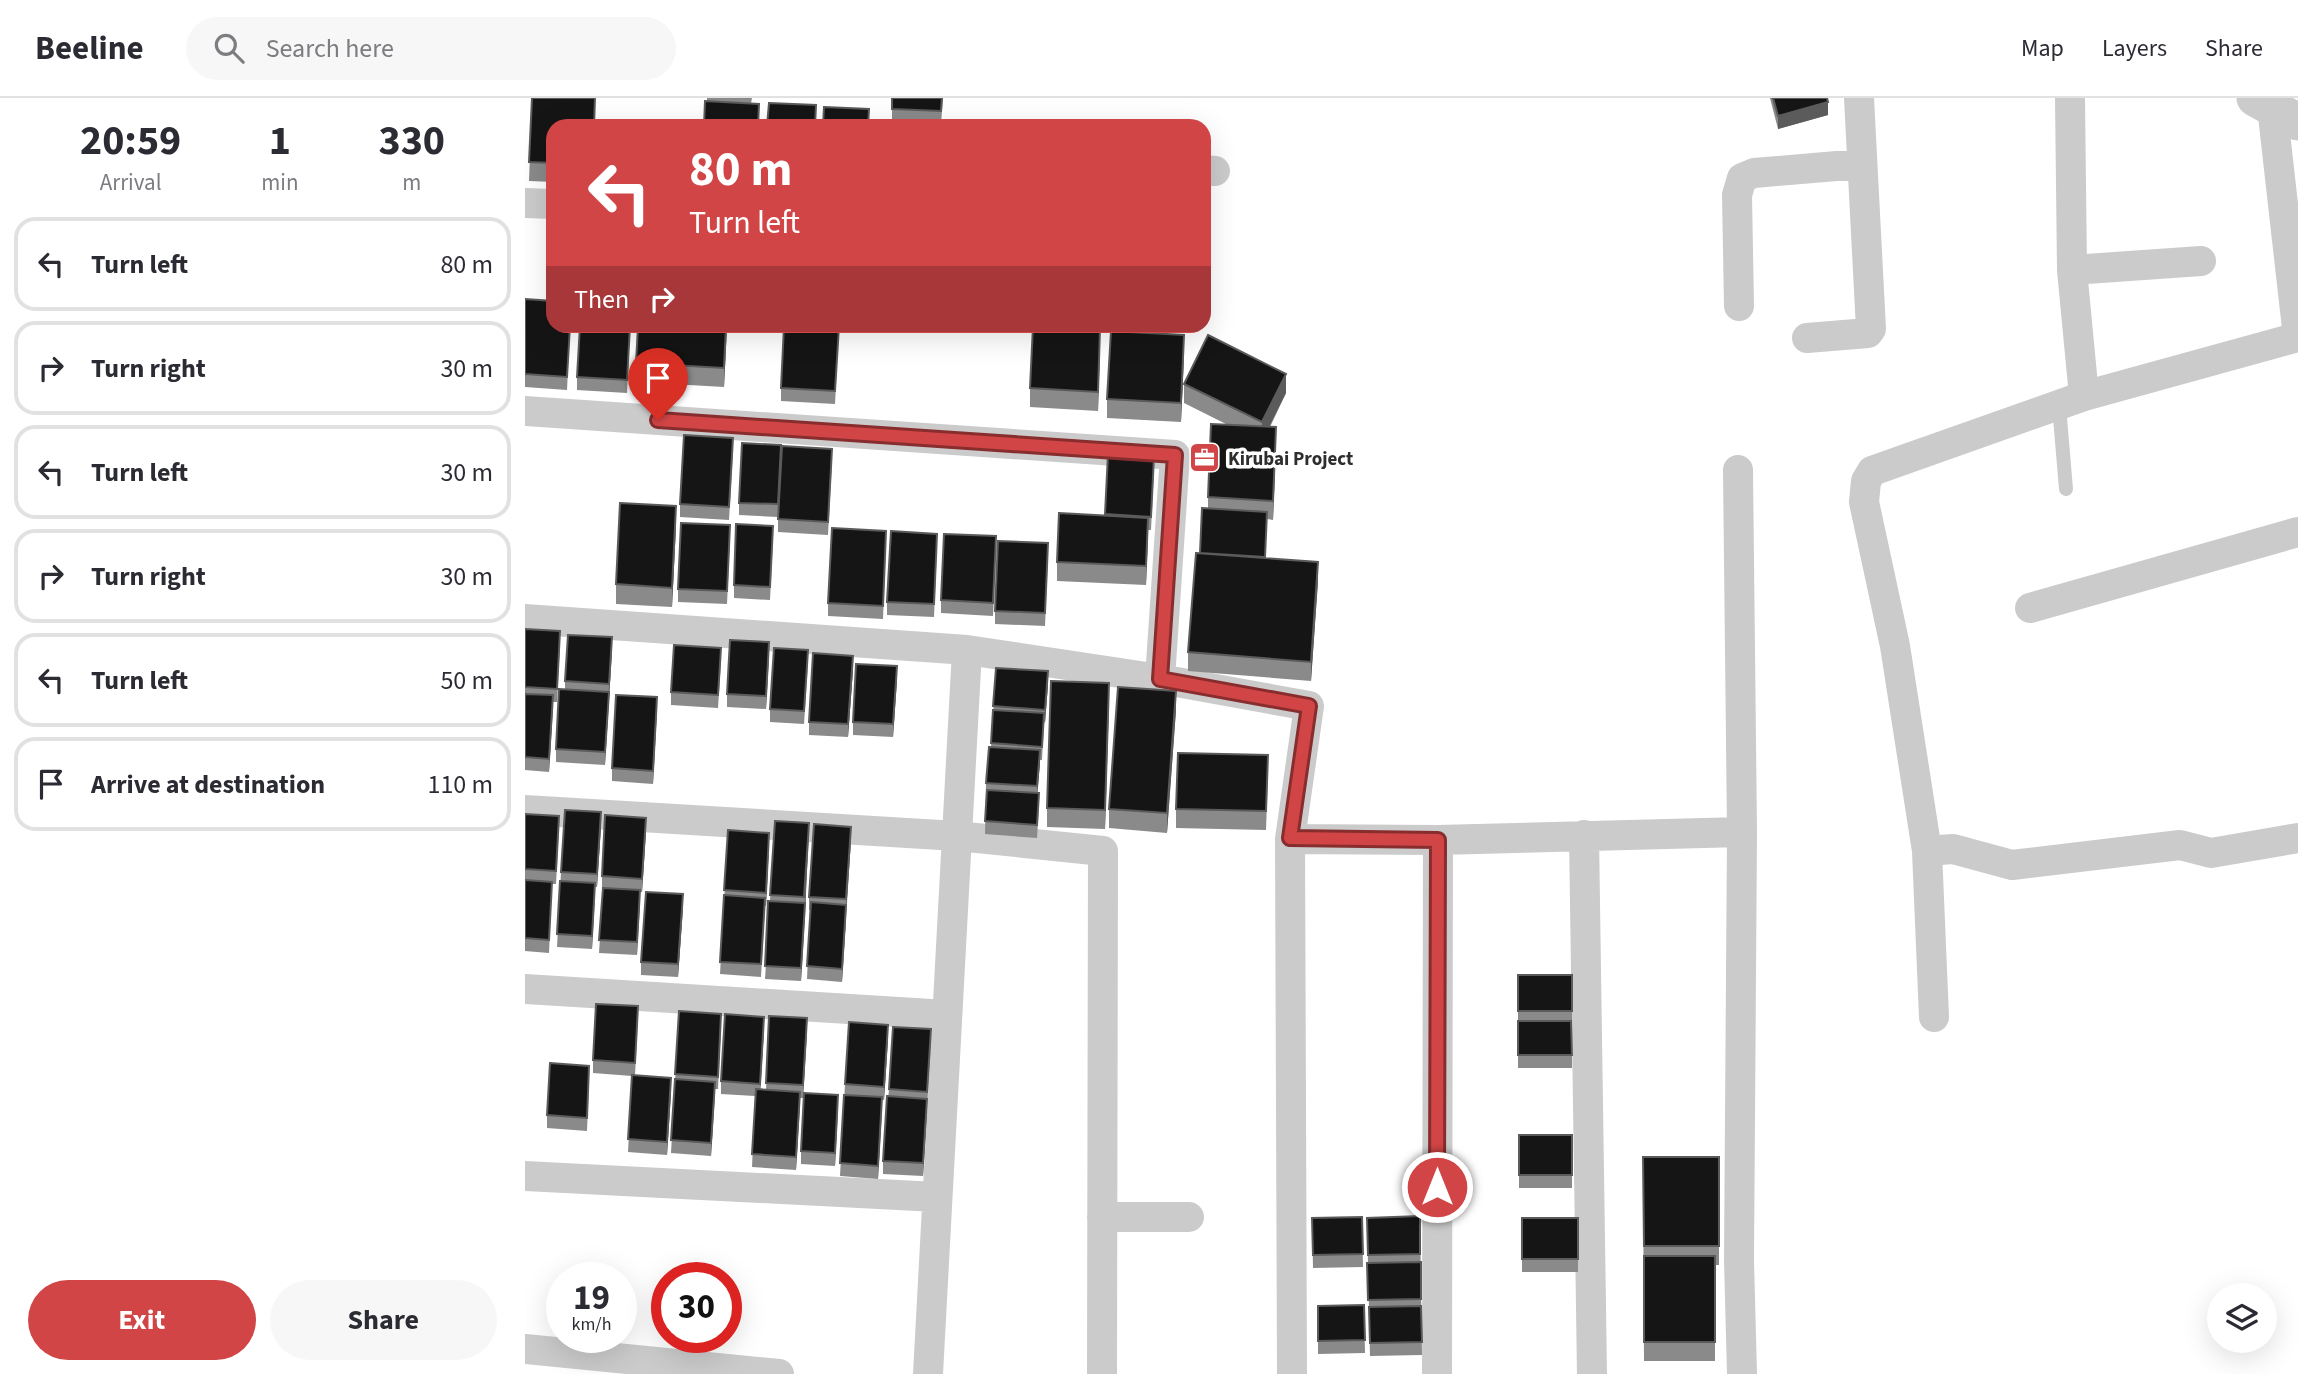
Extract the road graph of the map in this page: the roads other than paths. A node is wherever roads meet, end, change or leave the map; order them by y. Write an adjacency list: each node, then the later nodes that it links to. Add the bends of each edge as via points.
1 (1859, 98): 4 (street)
2 (2070, 98): 8 (street)
3 (2274, 106): 10 (street)
4 (1860, 164): 9 (street, via 1754,173 1742,178 1737,195); 11 (street, via 1871,329 1868,333)
5 (525, 203): 6 (street)
6 (546, 204)
7 (2201, 261): 8 (street)
8 (2072, 270): 12 (street)
9 (1739, 306)
10 (2298, 337): 12 (street)
11 (1807, 338)
12 (2072, 401): 15 (lane); 28 (street, via 1872,471 1866,481 1864,502 1895,646)
13 (525, 411): 20 (street, via 1175,455)
14 (1738, 470): 22 (street)
15 (2066, 489)
16 (2298, 532): 17 (street)
17 (2030, 608)
18 (525, 619): 19 (street)
19 (967, 650): 20 (street); 24 (street)
20 (1160, 679): 25 (street, via 1309,706)
21 (525, 810): 24 (street)
22 (1742, 832): 23 (street); 43 (street)
23 (1584, 835): 27 (street); 42 (street)
24 (957, 836): 30 (street); 34 (street, via 1103,851)
25 (1290, 838): 27 (street); 40 (street)
26 (2298, 838): 28 (street, via 2211,853 2181,845 2012,865 1953,849)
27 (1438, 840): 41 (street)
28 (1927, 851): 31 (street)
29 (525, 989): 30 (street)
30 (947, 1015): 33 (street)
31 (1934, 1017)
32 (525, 1176): 33 (street)
33 (937, 1197): 38 (street)
34 (1102, 1217): 35 (street); 39 (street)
35 (1189, 1217)
36 (525, 1349): 37 (street)
37 (779, 1374)
38 (928, 1374)
39 (1102, 1374)
40 (1292, 1374)
41 (1437, 1374)
42 (1592, 1374)
43 (1742, 1374)

